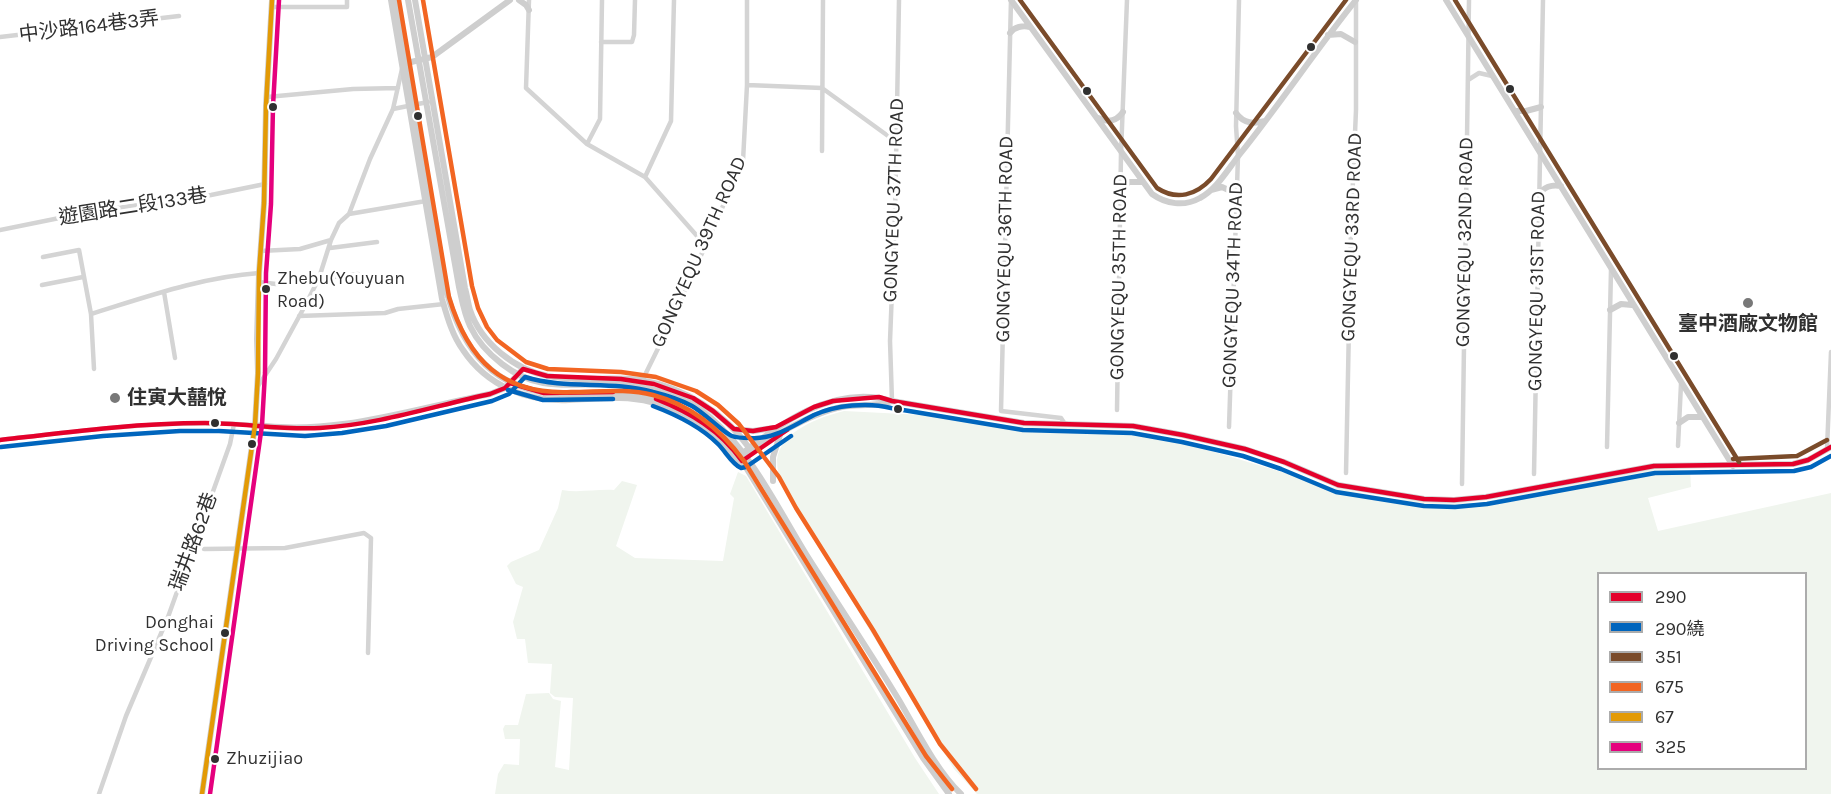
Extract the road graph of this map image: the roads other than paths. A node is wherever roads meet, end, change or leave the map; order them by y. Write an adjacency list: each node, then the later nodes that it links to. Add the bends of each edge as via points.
1 (347, 0): 22 (street, via 347,7)
2 (390, 0): 33 (main road)
3 (397, 0): 33 (main road)
4 (408, 0): 32 (main road)
5 (415, 0): 32 (main road)
6 (510, 0): 32 (main road)
7 (519, 0): 23 (main road)
8 (529, 0): 23 (street)
9 (602, 0): 30 (street)
10 (635, 0): 30 (street, via 632,42)
11 (674, 0): 55 (street, via 671,121)
12 (747, 0): 36 (street, GONGYEQU 39TH ROAD)
13 (823, 0): 38 (street)
14 (898, 0): 49 (street, GONGYEQU 37TH ROAD)
15 (1011, 0): 25 (main road); 26 (street, GONGYEQU 36TH ROAD)
16 (1126, 0): 45 (street, GONGYEQU 35TH ROAD)
17 (1239, 0): 46 (street, GONGYEQU 34TH ROAD)
18 (1356, 0): 27 (main road); 31 (street, GONGYEQU 33RD ROAD)
19 (1446, 0): 29 (main road)
20 (1469, 0): 29 (street, GONGYEQU 32ND ROAD)
21 (1543, 0): 42 (street, GONGYEQU 31ST ROAD)
22 (272, 3): 39 (main road)
23 (529, 10): 50 (street, via 526,88)
24 (179, 16): 28 (street, 中沙路164巷3弄)
25 (1030, 27): 26 (main road); 47 (main road)
26 (1010, 33): 101 (street, GONGYEQU 36TH ROAD, via 1001,411 1061,418)
27 (1328, 35): 31 (main road, via 1341,34); 48 (main road)
28 (0, 37)
29 (1470, 38): 34 (main road); 35 (street, GONGYEQU 32ND ROAD)
30 (601, 42): 50 (street, via 600,119)
31 (1355, 42): 112 (street, GONGYEQU 33RD ROAD)
32 (423, 60): 33 (main road); 40 (main road)
33 (406, 63): 37 (street); 41 (main road)
34 (1492, 76): 35 (street, via 1479,73); 44 (main road)
35 (1468, 80): 115 (street, GONGYEQU 32ND ROAD)
36 (747, 85): 38 (street); 68 (street, GONGYEQU 39TH ROAD, via 743,161)
37 (398, 88): 39 (street); 43 (street)
38 (822, 88): 49 (street); 51 (street)
39 (267, 97): 57 (main road)
40 (430, 102): 41 (street); 88 (main road, via 471,312 492,345); 89 (main road, via 465,312 487,350)
41 (413, 105): 43 (street); 63 (main road); 93 (main road, via 453,315 477,356)
42 (1541, 107): 44 (main road); 53 (street, GONGYEQU 31ST ROAD)
43 (393, 109): 64 (street)
44 (1515, 111): 53 (main road)
45 (1123, 112): 47 (main road, via 1109,121); 52 (street, GONGYEQU 35TH ROAD)
46 (1236, 113): 48 (main road, via 1250,123); 54 (street, GONGYEQU 34TH ROAD)
47 (1095, 116): 52 (main road)
48 (1266, 121): 54 (main road)
49 (895, 141): 96 (street, GONGYEQU 37TH ROAD)
50 (587, 144): 55 (street)
51 (822, 151)
52 (1121, 153): 56 (main road); 59 (street, GONGYEQU 35TH ROAD)
53 (1540, 155): 58 (main road); 62 (street, GONGYEQU 31ST ROAD)
54 (1238, 156): 60 (main road); 61 (street, GONGYEQU 34TH ROAD)
55 (645, 177): 68 (street)
56 (1144, 182): 59 (main road, via 1129,182); 60 (main road, via 1152,194 1173,203 1193,201)
57 (265, 184): 65 (street, 遊園路二段133巷); 70 (main road)
58 (1562, 186): 62 (main road, via 1546,187); 72 (main road)
59 (1122, 187): 97 (street, GONGYEQU 35TH ROAD)
60 (1211, 190): 61 (main road, via 1222,187)
61 (1236, 194): 103 (street, GONGYEQU 34TH ROAD)
62 (1539, 195): 113 (street, GONGYEQU 31ST ROAD)
63 (426, 201): 64 (street); 80 (main road)
64 (349, 214): 66 (street, via 339,223)
65 (0, 230)
66 (331, 240): 69 (street); 70 (street, via 300,249)
67 (377, 242): 69 (street)
68 (705, 245): 91 (street, GONGYEQU 39TH ROAD)
69 (330, 248): 76 (street)
70 (260, 251): 73 (main road)
71 (43, 257): 75 (street, via 79,250)
72 (1611, 270): 81 (main road); 82 (street)
73 (259, 273): 77 (main road); 79 (street, via 236,274)
74 (358, 274): 76 (street)
75 (83, 277): 78 (street); 83 (street)
76 (319, 278): 77 (street, via 276,284); 84 (street)
77 (259, 282): 94 (main road)
78 (42, 285)
79 (164, 292): 83 (street); 86 (street)
80 (444, 304): 84 (street, via 385,313); 90 (main road, via 464,351)
81 (1632, 305): 82 (main road, via 1621,304); 92 (main road)
82 (1610, 310): 108 (street)
83 (91, 314): 87 (street)
84 (299, 316): 94 (street)
85 (1831, 352): 109 (street)
86 (175, 358)
87 (94, 369)
88 (523, 369): 89 (main road); 91 (main road, via 547,376)
89 (518, 376): 93 (main road); 110 (main road, via 546,384 613,384 653,389 706,414 726,431)
90 (493, 380): 93 (main road); 95 (main road)
91 (642, 381): 104 (main road, via 693,398)
92 (1681, 384): 98 (main road); 100 (street)
93 (507, 385): 95 (main road); 110 (main road, via 525,395 547,399 628,398 651,402 686,416)
94 (258, 386): 102 (main road)
95 (490, 394): 102 (main road, via 321,428)
96 (892, 401): 101 (main road, via 1006,421); 105 (main road, via 879,397 833,401 814,407)
97 (1117, 410)
98 (1702, 417): 100 (main road, via 1688,417); 111 (main road)
99 (234, 423): 102 (street); 106 (street, via 147,425); 119 (street, 瑞井路62巷, via 168,617 126,716)
100 (1679, 423): 107 (street)
101 (1065, 424): 111 (main road, via 1133,426 1183,435 1245,449 1338,485 1424,499 1486,497 1654,466)
102 (255, 425): 116 (main road)
103 (1229, 427)
104 (734, 429): 105 (main road); 110 (main road)
105 (779, 430): 110 (main road); 114 (main road)
106 (0, 440)
107 (1678, 446)
108 (1607, 447)
109 (1829, 448): 111 (main road, via 1793,464)
110 (743, 457): 121 (main road, via 917,749); 122 (main road, via 931,754)
111 (1733, 466)
112 (1346, 473)
113 (1534, 474)
114 (773, 481)
115 (1462, 484)
116 (238, 548): 117 (street); 118 (street, via 285,548 364,533 371,538); 120 (main road)
117 (204, 549)
118 (368, 653)
119 (99, 794)
120 (202, 794)
121 (949, 794)
122 (961, 794)

